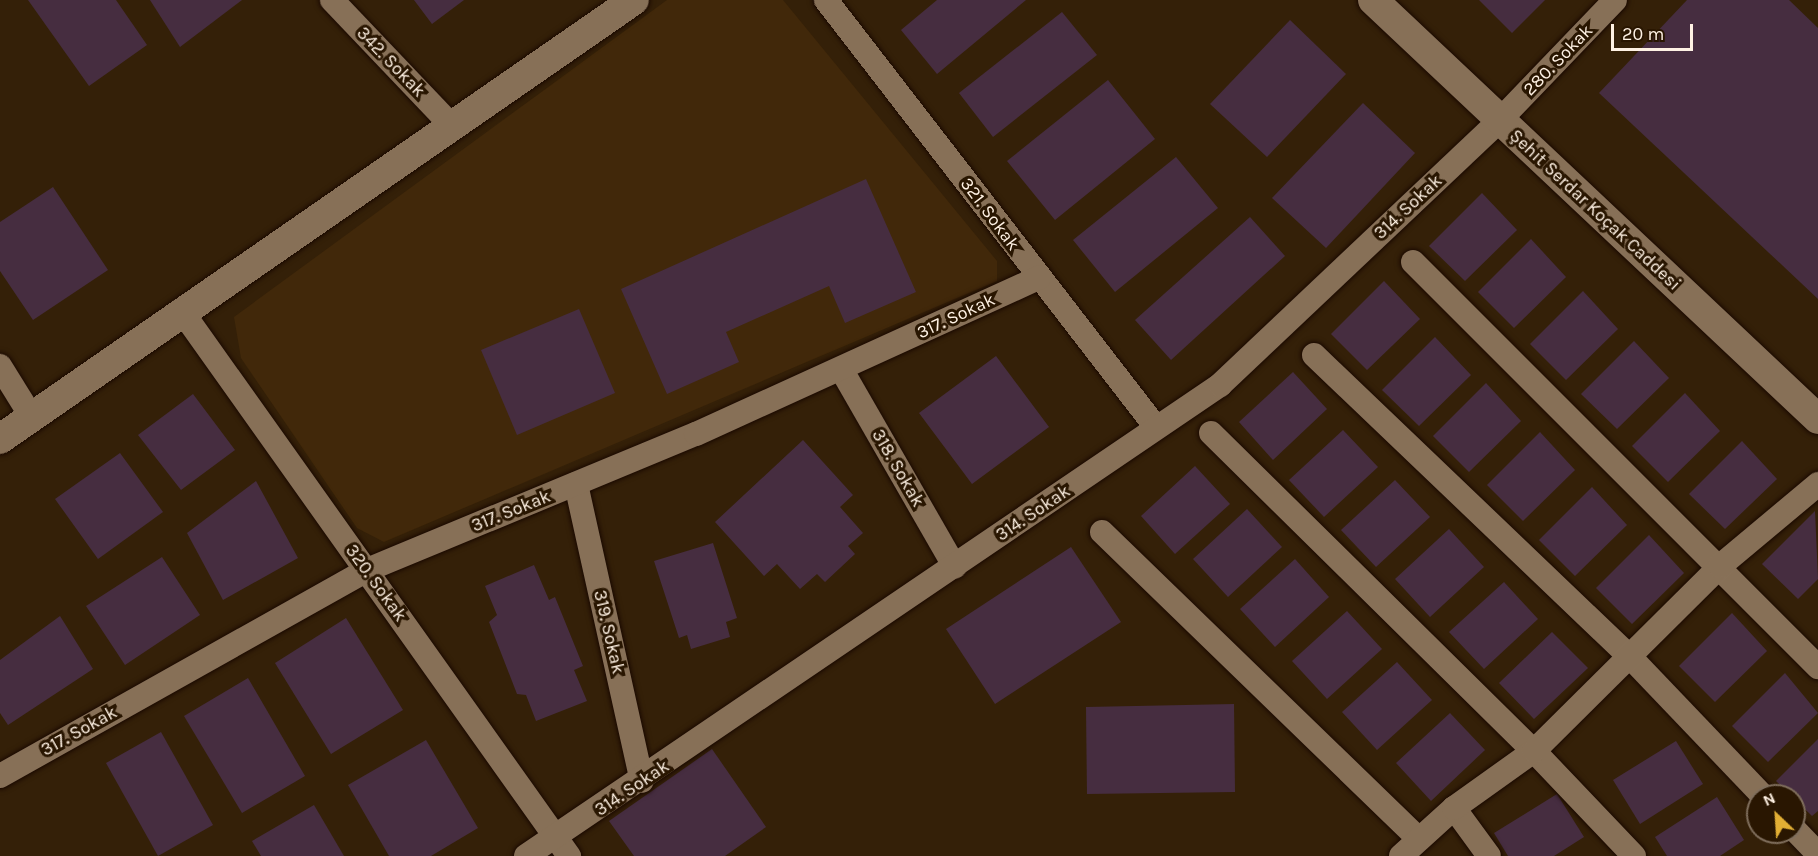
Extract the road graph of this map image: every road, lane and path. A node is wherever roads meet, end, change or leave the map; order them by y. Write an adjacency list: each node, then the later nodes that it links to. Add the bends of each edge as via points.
1 (332, 0): 7 (street, 342. Sokak)
2 (634, 0): 7 (street)
3 (826, 0): 9 (street, 321. Sokak)
4 (1373, 0): 6 (street, Şehit Serdar Koçak Caddesi)
5 (1615, 0): 6 (street, 280. Sokak)
6 (1500, 120): 15 (street, Şehit Serdar Koçak Caddesi); 16 (street, 314. Sokak, via 1220,385)
7 (450, 124): 10 (street)
8 (1413, 262): 22 (street)
9 (1039, 278): 13 (street, 317. Sokak); 16 (street, 321. Sokak)
10 (181, 310): 14 (street); 24 (street, 320. Sokak)
11 (1314, 355): 25 (street)
12 (0, 366): 14 (street)
13 (841, 369): 19 (street, 317. Sokak); 23 (street, 318. Sokak)
14 (31, 416): 18 (street)
15 (1818, 419)
16 (1155, 426): 23 (street, 314. Sokak)
17 (1210, 433): 27 (street)
18 (0, 439)
19 (576, 484): 24 (street, 317. Sokak); 29 (street, 319. Sokak)
20 (1818, 484): 22 (street)
21 (1102, 532): 32 (street)
22 (1720, 566): 25 (street); 26 (street)
23 (955, 567): 29 (street, 314. Sokak)
24 (368, 570): 28 (street, 317. Sokak); 34 (street, 320. Sokak)
25 (1632, 659): 27 (street); 30 (street)
26 (1818, 668)
27 (1534, 750): 31 (street); 39 (street)
28 (0, 776)
29 (642, 781): 34 (street, 314. Sokak)
30 (1752, 784)
31 (1454, 808): 32 (street); 38 (street)
32 (1419, 839): 37 (street)
33 (1806, 842): 35 (street)
34 (564, 846): 36 (street, 314. Sokak)
35 (1818, 854)
36 (526, 856)
37 (1401, 856)
38 (1489, 856)
39 (1634, 856)

